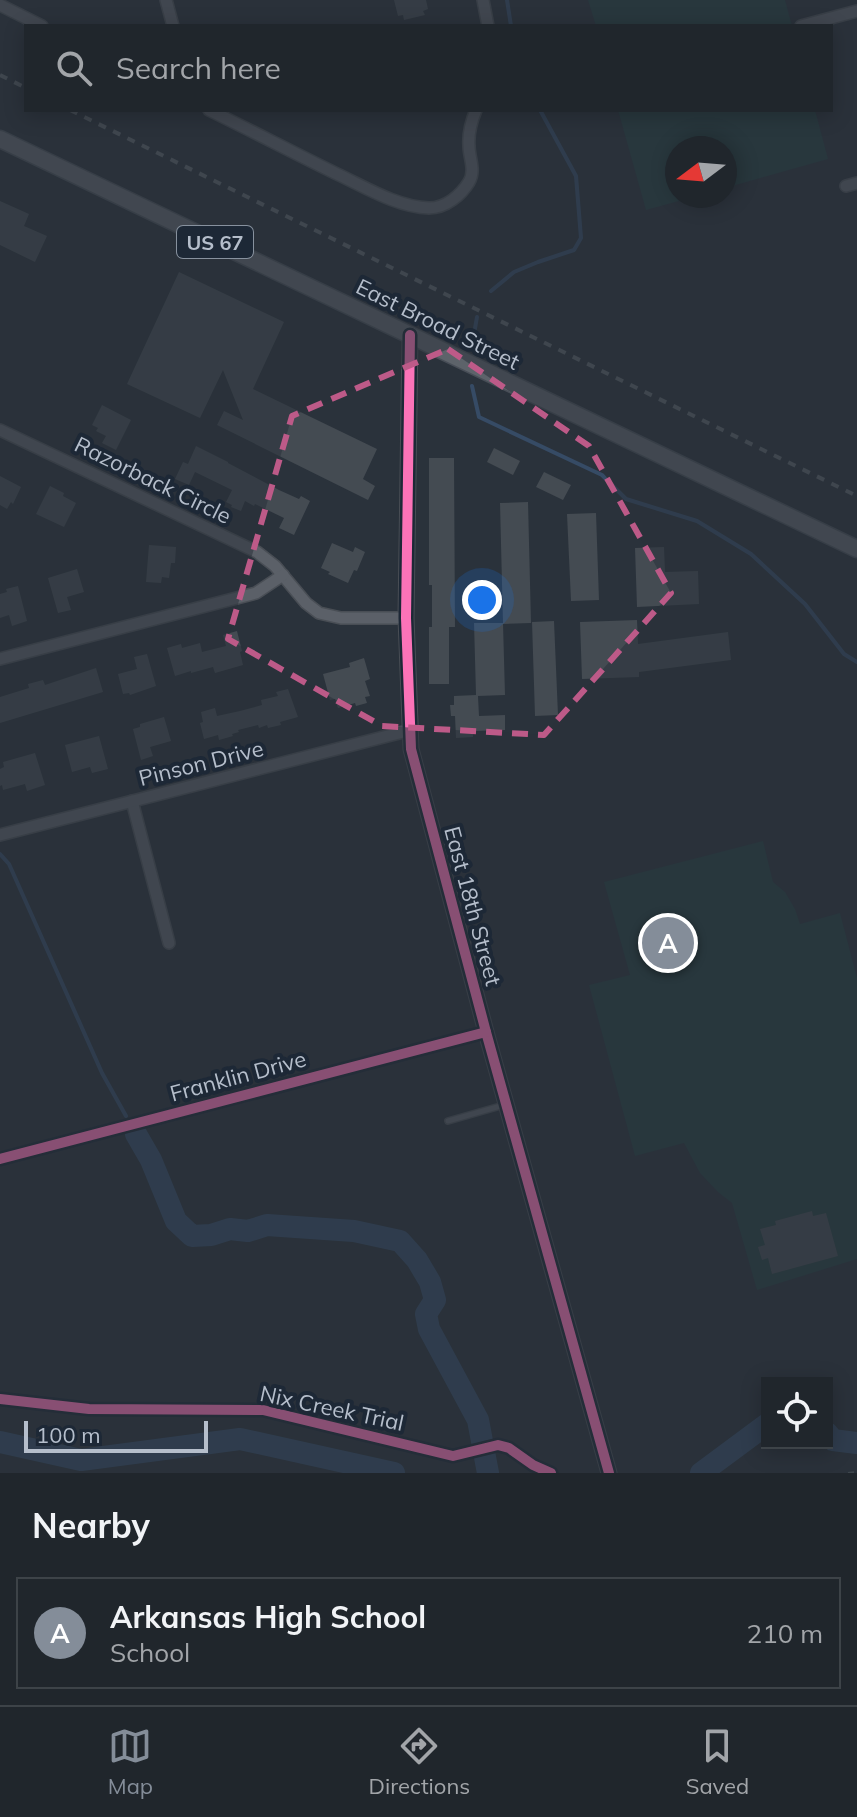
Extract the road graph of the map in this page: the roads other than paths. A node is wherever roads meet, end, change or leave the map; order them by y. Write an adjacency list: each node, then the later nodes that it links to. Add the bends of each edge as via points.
1 (166, 0): 6 (street)
2 (483, 0): 7 (street)
3 (0, 5): 5 (street)
4 (857, 11): 8 (street)
5 (38, 24)
6 (172, 24)
7 (488, 24)
8 (808, 24)
9 (213, 112): 10 (street, via 381,195 431,208 452,201 470,180 469,133)
10 (475, 112)
11 (0, 139): 12 (main road, East Broad Street / US 67)
12 (410, 335): 14 (main road, East Broad Street / US 67); 16 (street, East 18th Street)
13 (0, 430): 15 (street, Razorback Circle, via 257,552)
14 (857, 549)
15 (283, 575): 16 (street, Razorback Circle, via 319,613); 17 (street, via 256,593)
16 (406, 618): 18 (street, East 18th Street)
17 (0, 659)
18 (411, 730): 19 (street, Pinson Drive); 22 (street, East 18th Street, via 411,749)
19 (132, 801): 20 (street, Pinson Drive); 21 (street)
20 (0, 835)
21 (169, 943)
22 (486, 1032): 23 (street, East 18th Street); 25 (street, Franklin Drive)
23 (506, 1104): 24 (lane); 26 (street, East 18th Street)
24 (448, 1121)
25 (0, 1159)
26 (609, 1473)

